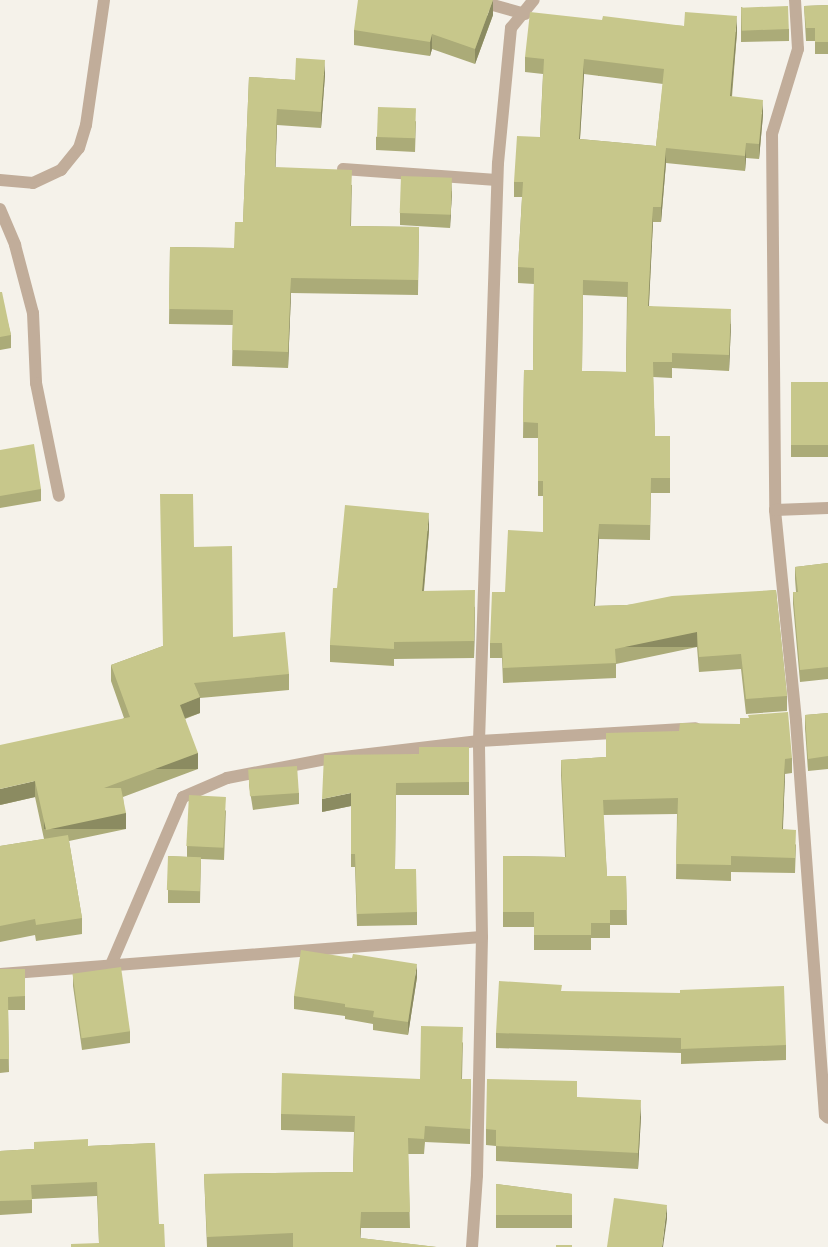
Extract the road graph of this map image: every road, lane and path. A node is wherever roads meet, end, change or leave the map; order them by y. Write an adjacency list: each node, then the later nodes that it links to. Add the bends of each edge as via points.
1 (104, 0): 7 (lane, via 86,125 79,148 60,170 33,183)
2 (475, 0): 5 (lane)
3 (534, 0): 5 (lane)
4 (795, 0): 12 (lane, via 798,49 772,134)
5 (525, 14): 8 (lane, via 512,28 506,58)
6 (343, 169): 8 (lane)
7 (0, 180)
8 (497, 180): 16 (lane)
9 (0, 209): 10 (lane, via 15,245 33,313 36,383)
10 (59, 496)
11 (828, 508): 12 (lane)
12 (775, 510): 14 (lane)
13 (812, 719): 14 (lane)
14 (791, 721): 20 (lane, via 825,1115)
15 (707, 727): 16 (lane)
16 (479, 741): 17 (lane); 18 (lane, via 318,761 228,778 183,797)
17 (482, 937): 18 (lane); 21 (lane, via 478,1175)
18 (110, 967): 19 (lane)
19 (0, 974)
20 (828, 1118)
21 (472, 1247)

